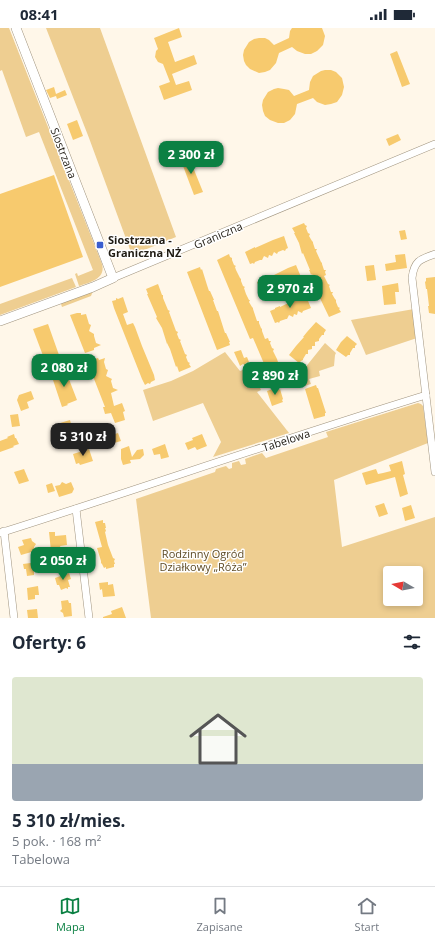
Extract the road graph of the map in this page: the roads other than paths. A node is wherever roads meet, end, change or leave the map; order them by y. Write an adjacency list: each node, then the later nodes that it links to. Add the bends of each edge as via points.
1 (16, 28): 4 (street, Siostrzana)
2 (435, 144): 4 (street, Graniczna)
3 (435, 254): 6 (street, via 423,258 416,264 412,278)
4 (113, 278): 5 (street, Graniczna)
5 (0, 321)
6 (426, 395): 7 (street); 8 (street, Tabelowa)
7 (435, 472)
8 (76, 509): 9 (street, Tabelowa); 11 (street)
9 (2, 532): 10 (street)
10 (14, 618)
11 (89, 618)

